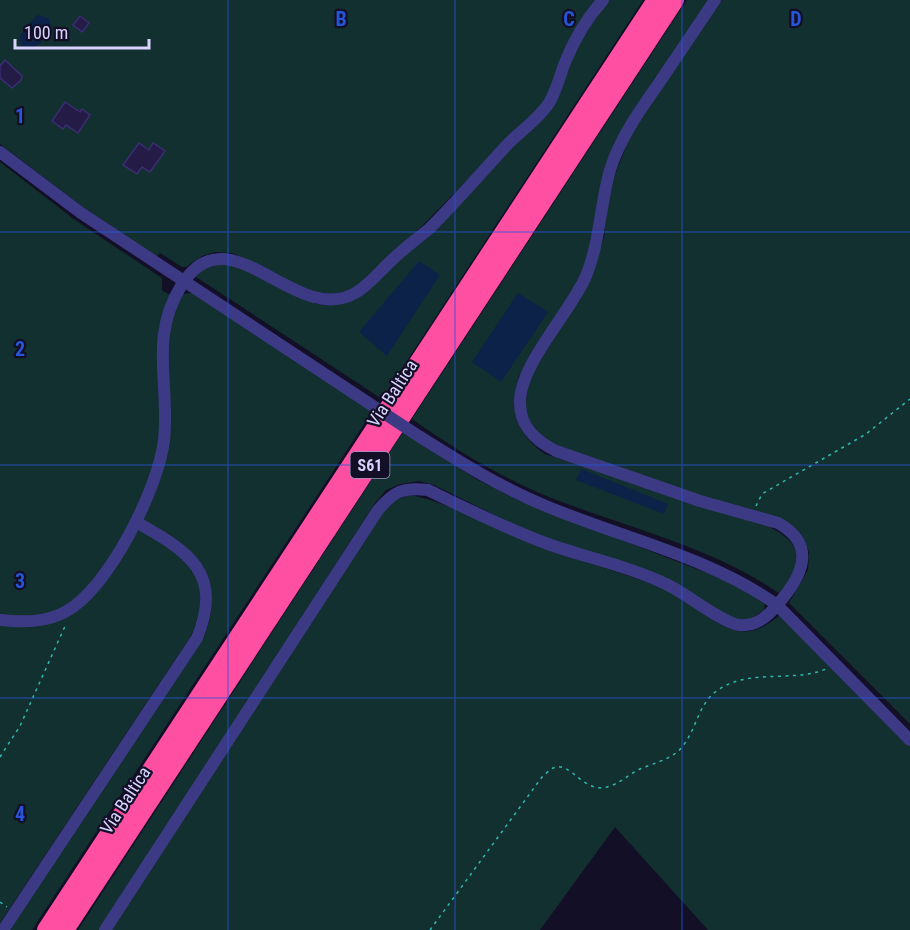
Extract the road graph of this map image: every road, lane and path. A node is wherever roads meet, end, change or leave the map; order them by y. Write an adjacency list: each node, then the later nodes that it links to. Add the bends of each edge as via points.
1 (603, 0): 6 (street, via 578,34 550,101 539,116 429,228 356,293 325,300 309,296 223,258 202,262)
2 (656, 0): 17 (highway, Via Baltica / S61)
3 (675, 0): 18 (highway, Via Baltica / S61)
4 (715, 0): 8 (street, via 623,139 610,169 586,275 524,378 519,405 530,432 556,451 700,501)
5 (0, 152): 6 (street, via 81,213)
6 (184, 281): 9 (street, via 168,309 162,341 164,443 156,477); 10 (street, bridge, via 477,473 514,493 736,579)
7 (910, 399): 8 (path, via 866,434 762,494)
8 (751, 514): 10 (street, via 788,529 800,546 801,573)
9 (136, 522): 11 (street, via 95,586); 16 (street, via 173,542 195,564 204,581 205,618 197,638)
10 (777, 605): 13 (street); 19 (street, via 752,624 728,622 668,584 546,543 428,490 411,488 398,492 378,510)
11 (74, 607): 12 (street, via 38,621); 15 (path, via 20,726)
12 (0, 620)
13 (836, 664): 14 (street); 20 (path, via 803,676 751,679 720,688 702,707 681,749 614,785 602,789 585,784 562,767 553,768 542,777)
14 (910, 740)
15 (0, 757)
16 (3, 930)
17 (46, 930)
18 (65, 930)
19 (105, 930)
20 (430, 930)

